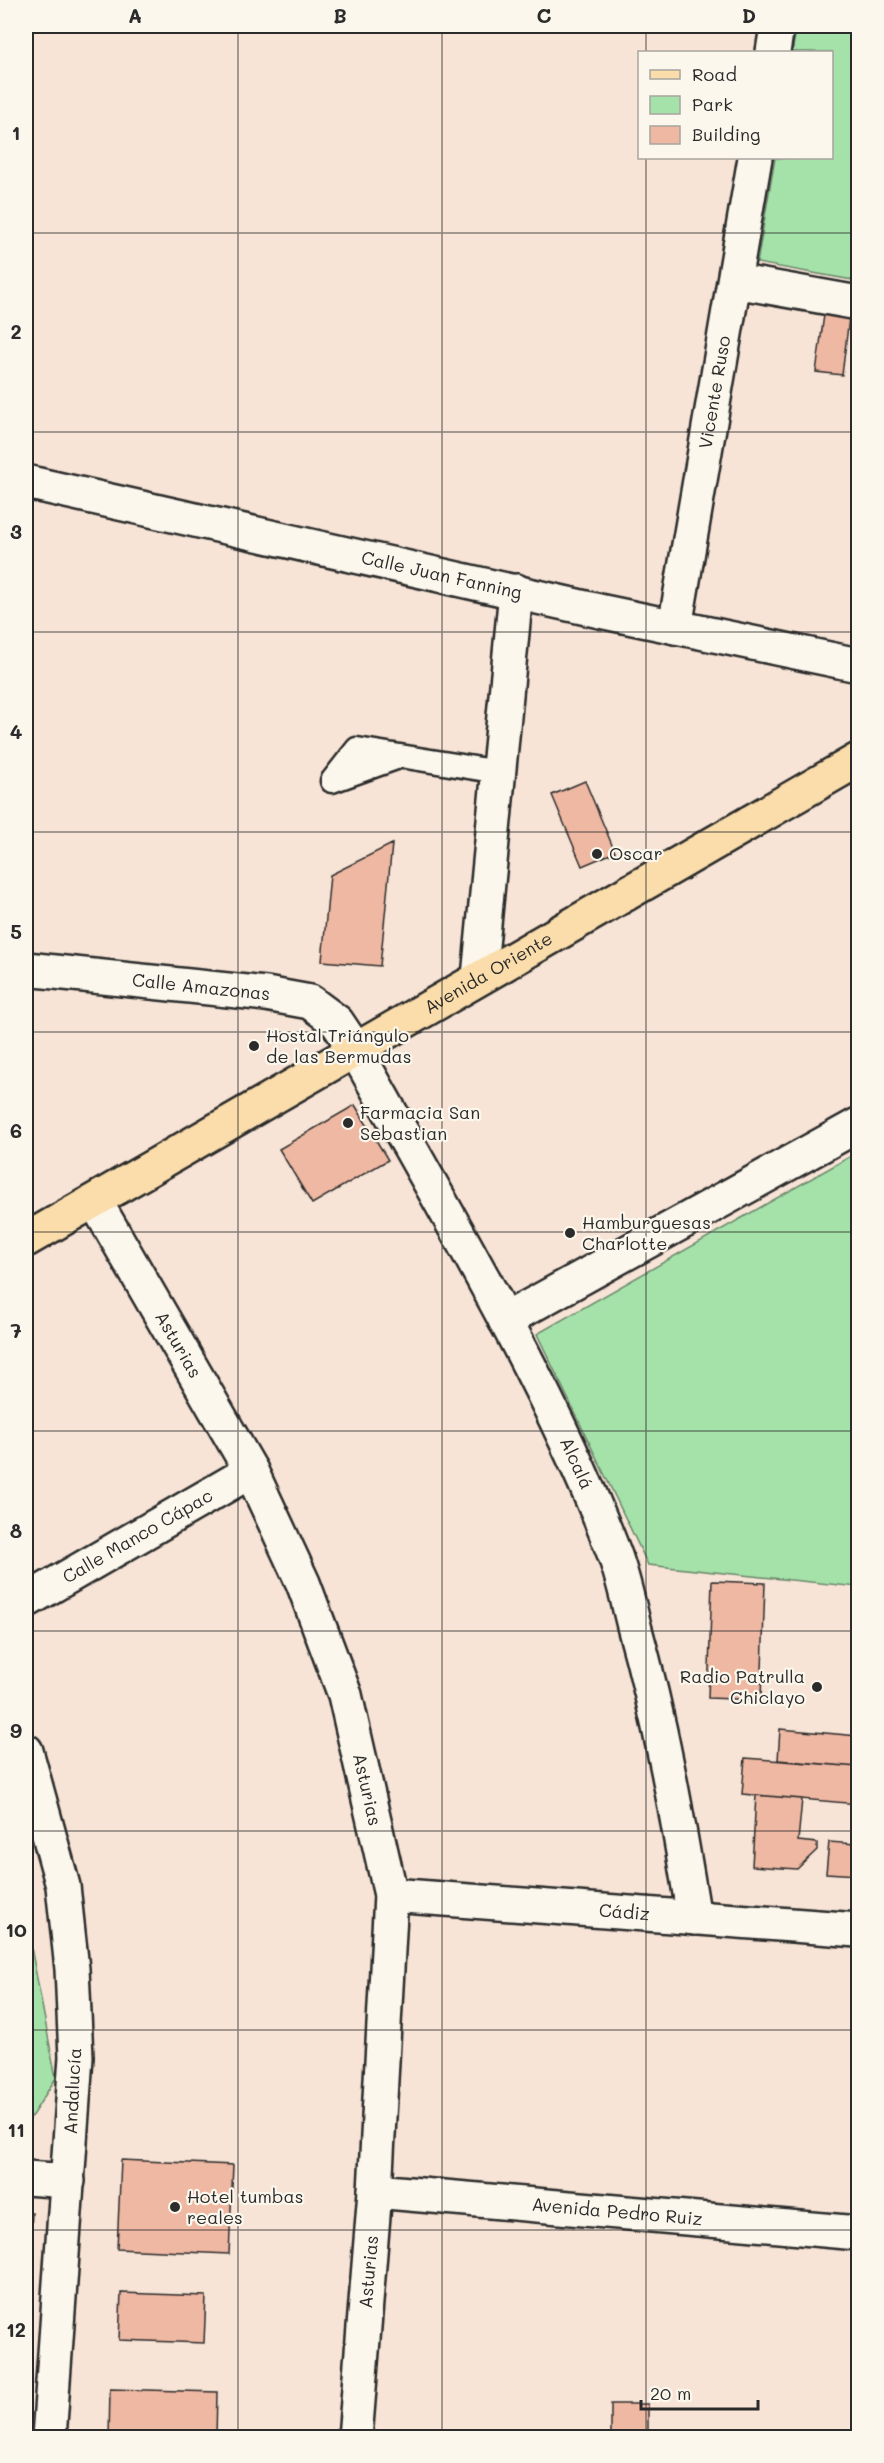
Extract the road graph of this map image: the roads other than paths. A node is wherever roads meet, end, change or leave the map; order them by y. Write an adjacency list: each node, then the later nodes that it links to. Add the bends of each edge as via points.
1 (777, 26): 2 (street)
2 (773, 51)
3 (755, 159): 4 (street, Vicente Ruso)
4 (735, 281): 5 (street); 8 (street, Vicente Ruso)
5 (858, 303)
6 (26, 482): 7 (street, Calle Juan Fanning)
7 (516, 591): 8 (street, Calle Juan Fanning); 12 (street)
8 (675, 627): 9 (street, Calle Juan Fanning)
9 (858, 665)
10 (401, 757): 12 (lane)
11 (858, 760): 14 (main road, Avenida Oriente)
12 (499, 772): 14 (street)
13 (26, 969): 15 (street, Calle Amazonas, via 310,1002 337,1022)
14 (479, 977): 15 (main road, Avenida Oriente)
15 (355, 1049): 17 (main road, Avenida Oriente); 19 (street, Alcalá)
16 (858, 1125): 19 (street)
17 (95, 1201): 18 (main road, Avenida Oriente); 20 (street, Asturias)
18 (26, 1240)
19 (505, 1320): 24 (street, Alcalá, via 559,1427 614,1555 648,1672)
20 (250, 1471): 21 (street, Calle Manco Cápac); 23 (street, Asturias, via 303,1583 345,1695)
21 (26, 1600)
22 (26, 1750): 27 (street, Andalucía, via 63,1886 72,1969 76,2057)
23 (391, 1895): 24 (street, Cádiz); 28 (street, Asturias)
24 (694, 1918): 25 (street, Cádiz)
25 (858, 1930)
26 (26, 2178): 27 (street)
27 (68, 2181): 30 (street, Andalucía)
28 (375, 2191): 29 (street, Avenida Pedro Ruiz); 31 (street, Asturias)
29 (858, 2233)
30 (49, 2438)
31 (355, 2438)

